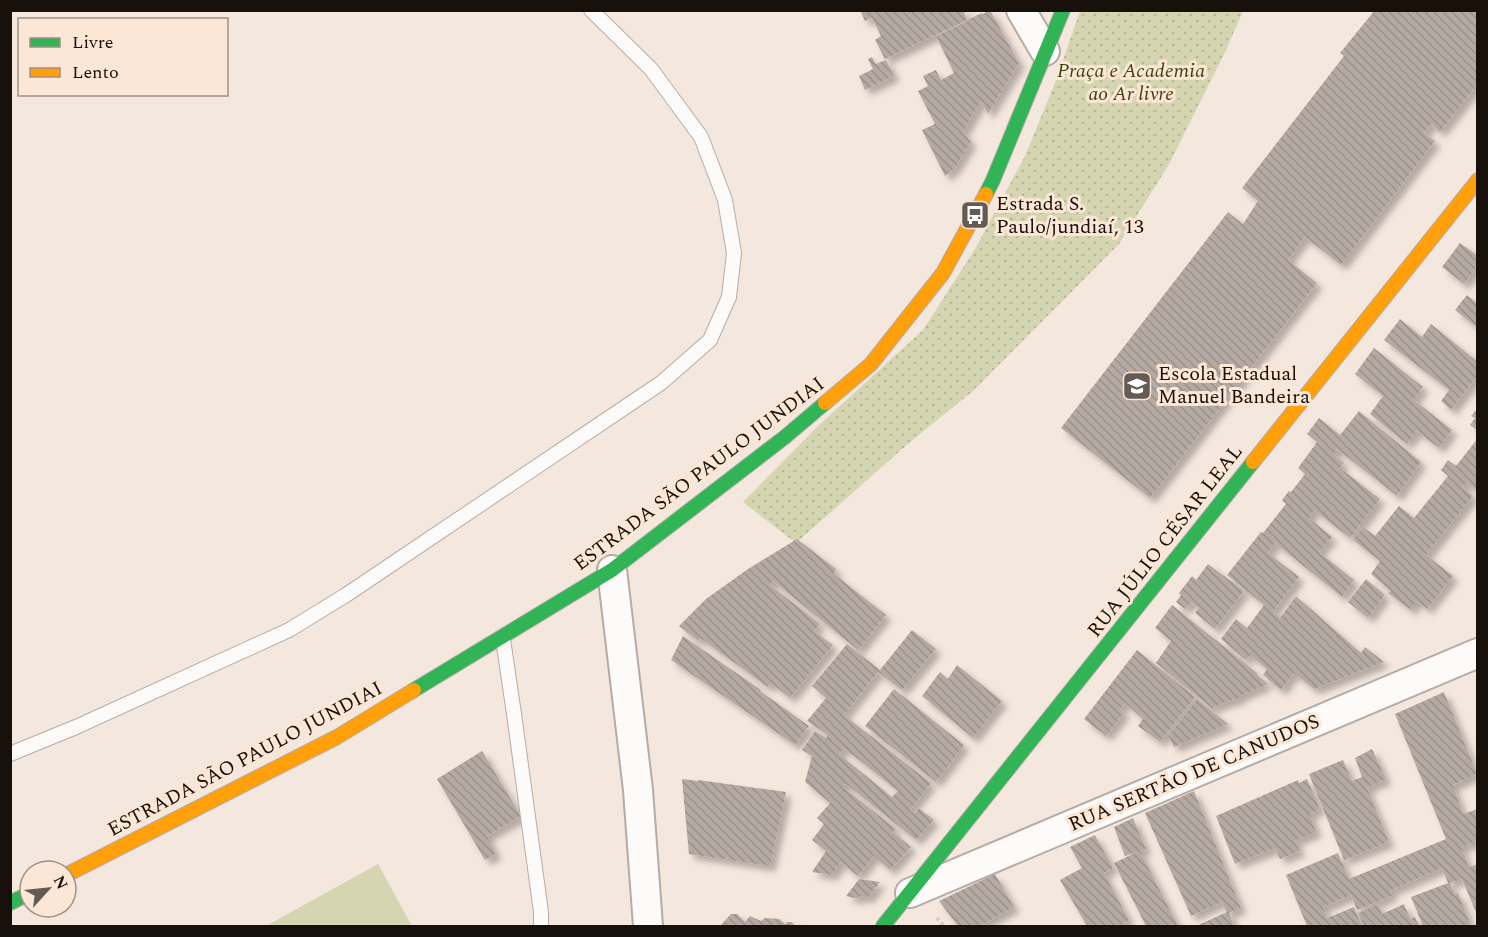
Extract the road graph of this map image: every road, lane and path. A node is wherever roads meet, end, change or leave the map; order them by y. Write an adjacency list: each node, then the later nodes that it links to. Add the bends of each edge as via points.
1 (591, 10): 9 (lane, via 651,69 701,137 725,200 734,253 729,297 710,340 662,383 289,630)
2 (1021, 10): 4 (street)
3 (1063, 10): 4 (main road, ESTRADA SÃO PAULO JUNDIAI)
4 (1046, 51): 6 (main road, ESTRADA SÃO PAULO JUNDIAI, via 993,180 943,273 871,364 785,437)
5 (1478, 180): 11 (main road, RUA JÚLIO CÉSAR LEAL)
6 (612, 570): 7 (main road, ESTRADA SÃO PAULO JUNDIAI); 13 (street, via 638,790)
7 (502, 636): 10 (main road, ESTRADA SÃO PAULO JUNDIAI, via 338,737); 12 (lane)
8 (1478, 653): 11 (street, RUA SERTÃO DE CANUDOS)
9 (10, 754)
10 (78, 869)
11 (910, 893): 14 (main road, RUA JÚLIO CÉSAR LEAL)
12 (541, 927)
13 (648, 927)
14 (883, 927)

